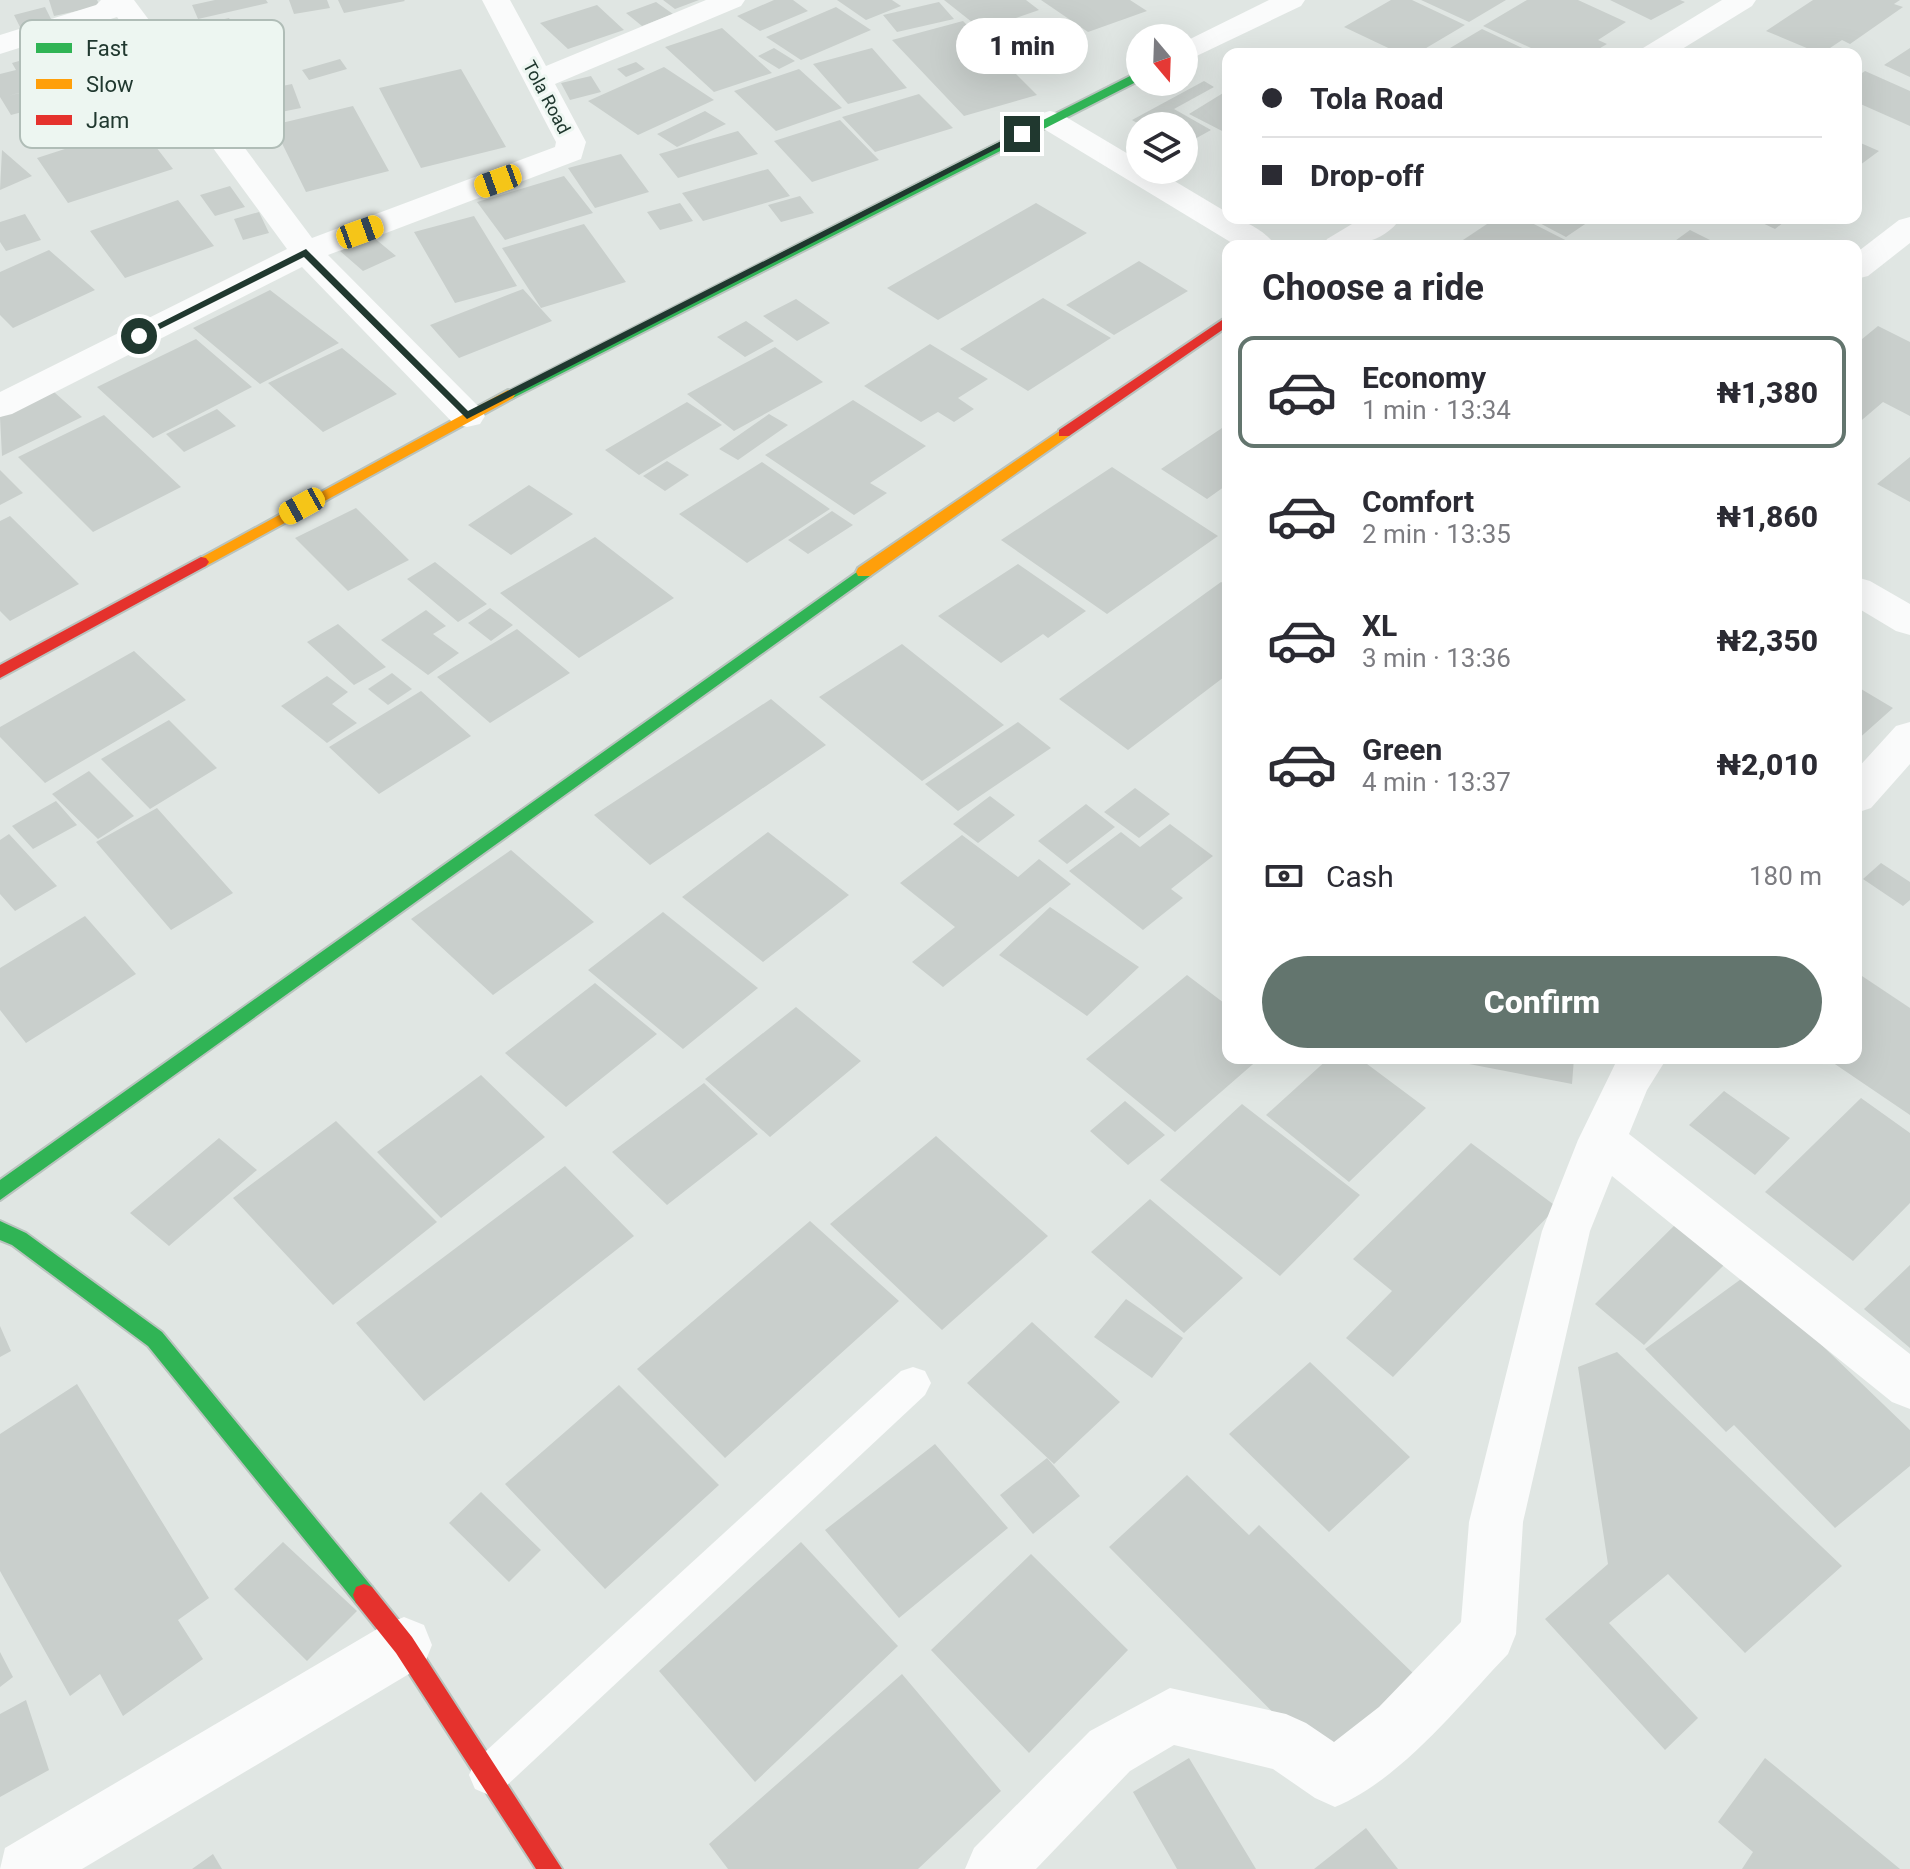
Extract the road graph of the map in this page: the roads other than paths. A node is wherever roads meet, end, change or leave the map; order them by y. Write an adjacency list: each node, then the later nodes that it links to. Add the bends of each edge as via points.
1 (119, 0): 6 (street, via 106,11); 7 (street)
2 (496, 0): 12 (street, Tola Road)
3 (731, 0): 12 (street)
4 (1291, 0): 10 (street)
5 (1742, 0): 11 (street)
6 (78, 20)
7 (134, 20)
8 (20, 39): 9 (street)
9 (0, 45)
10 (1198, 46)
11 (1663, 48)
12 (538, 80): 22 (street, Tola Road, via 571,142 570,152)
13 (1126, 82): 14 (street)
14 (1050, 120): 16 (street); 26 (street)
15 (229, 148): 22 (street)
16 (1222, 223)
17 (1223, 224): 20 (street)
18 (1375, 224): 21 (street)
19 (1910, 227): 23 (street)
20 (1250, 240)
21 (1349, 240)
22 (306, 252): 25 (street, Tola Road); 26 (street)
23 (1862, 264)
24 (1222, 324): 34 (street, via 786,626)
25 (0, 406)
26 (467, 416): 29 (street)
27 (1862, 593): 28 (street)
28 (1910, 621)
29 (0, 672)
30 (1910, 737): 31 (street)
31 (1862, 790)
32 (1640, 1064): 33 (street)
33 (1602, 1140): 37 (street); 42 (street, via 1566,1231 1496,1522 1488,1634 1399,1727 1335,1778 1286,1743 1170,1716 1110,1751)
34 (0, 1191)
35 (0, 1230): 38 (street, via 155,1339)
36 (913, 1383): 39 (lane)
37 (1910, 1385)
38 (404, 1645): 39 (street); 40 (street)
39 (489, 1775): 41 (street)
40 (26, 1869)
41 (550, 1869)
42 (995, 1869)

